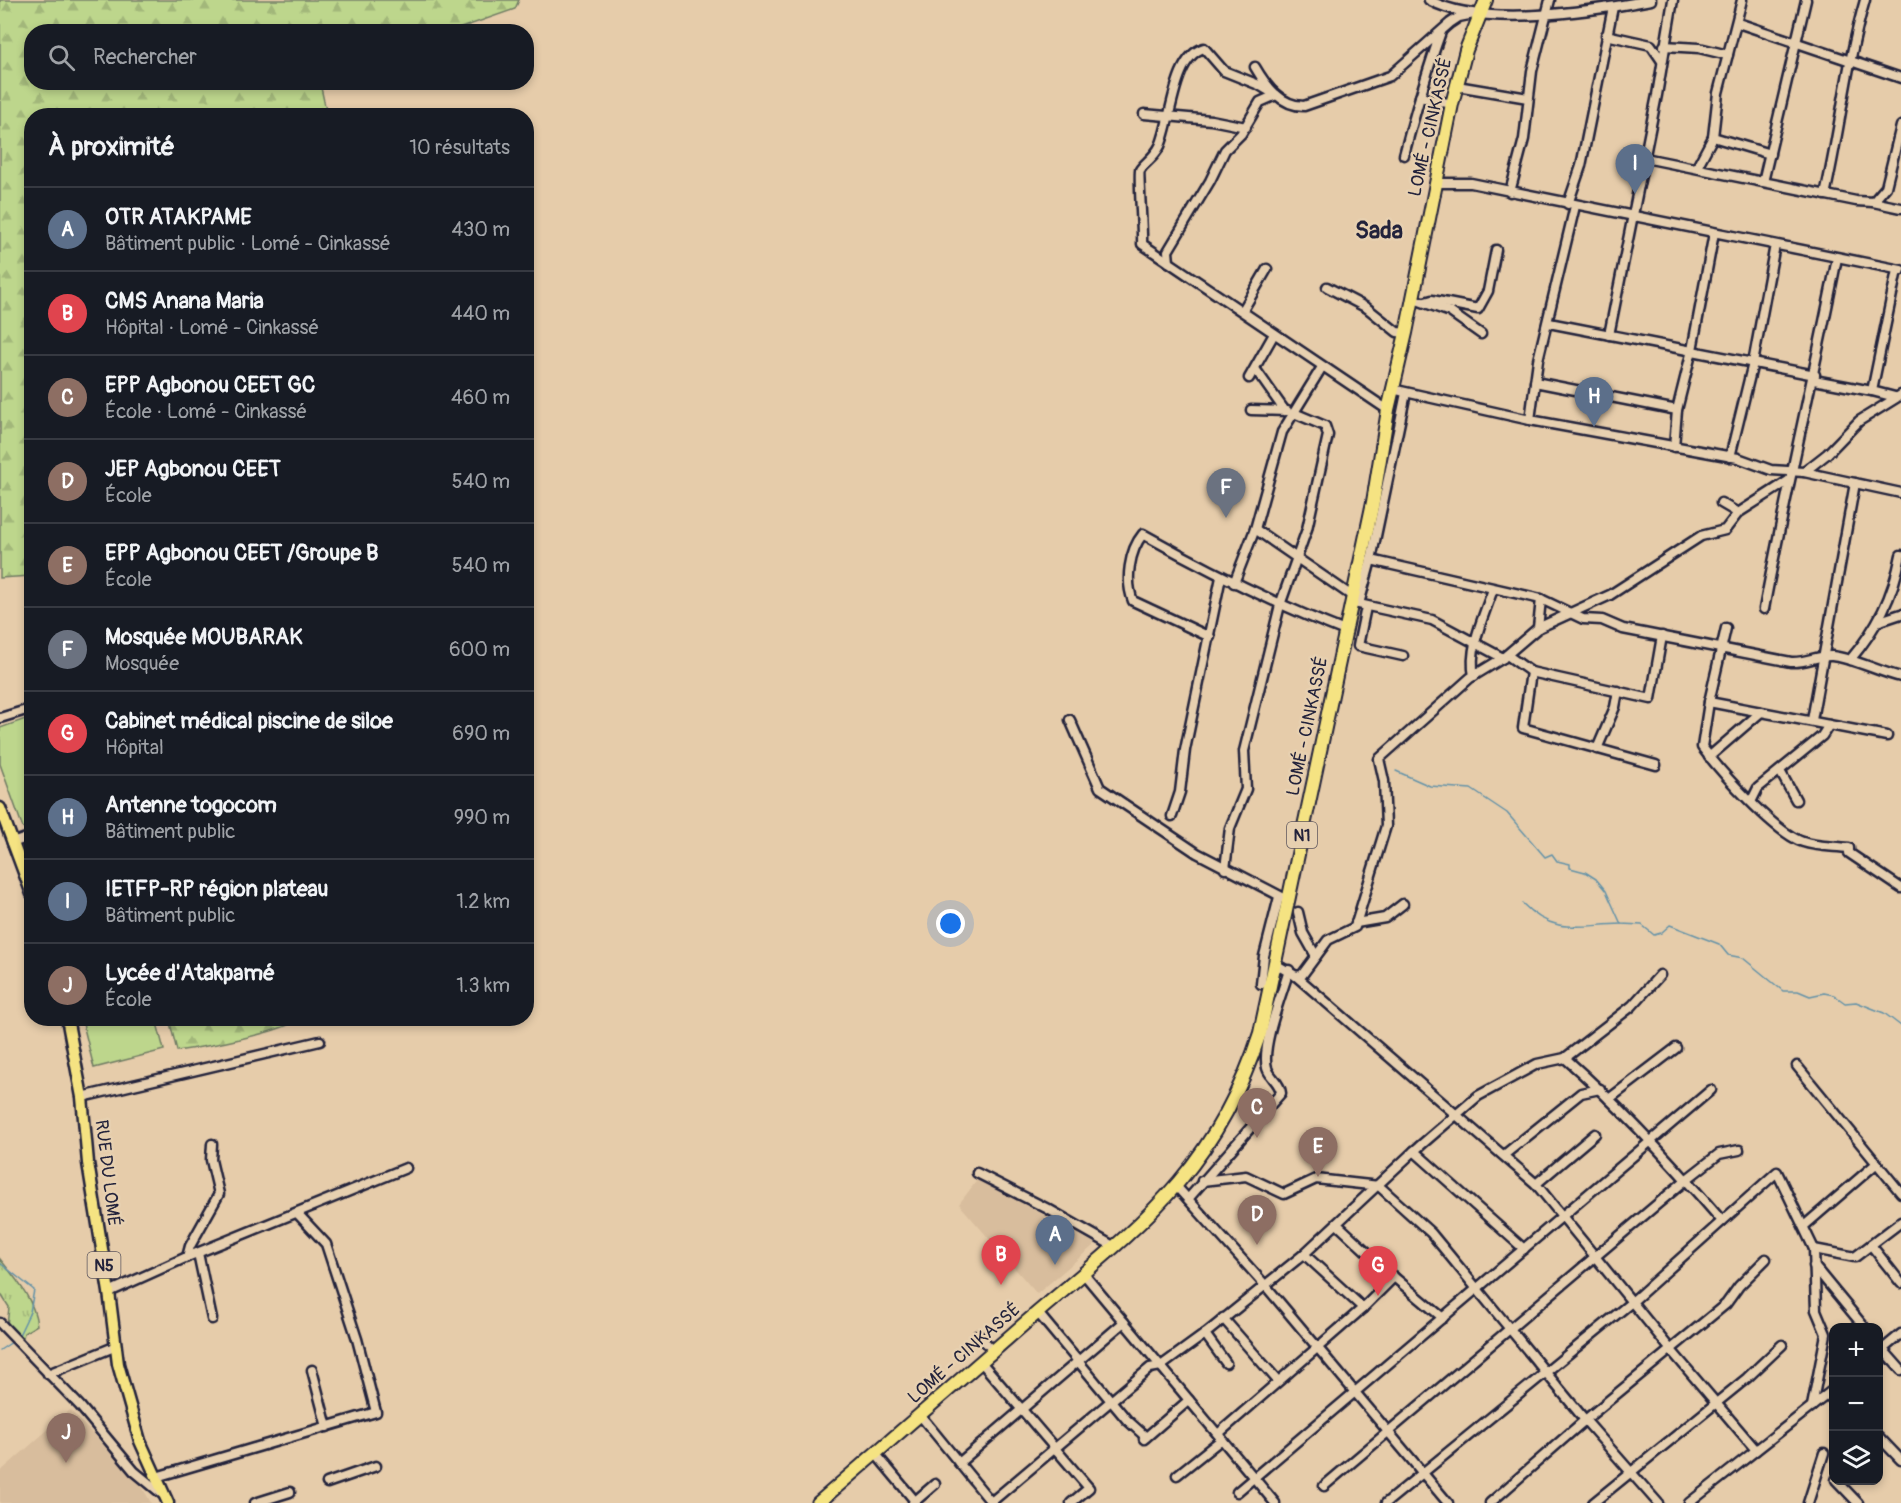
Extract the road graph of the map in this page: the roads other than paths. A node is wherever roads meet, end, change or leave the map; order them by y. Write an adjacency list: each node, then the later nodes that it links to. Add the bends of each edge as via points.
1 (1429, 0): 11 (street)
2 (1486, 0): 11 (highway, LOMÉ - CINKASSÉ / N1)
3 (1551, 0): 10 (street)
4 (1651, 0): 9 (street)
5 (1673, 0): 16 (street)
6 (1742, 0): 12 (street)
7 (1806, 0): 15 (street)
8 (1865, 0): 18 (street)
9 (1612, 7): 10 (street); 14 (street)
10 (1548, 12): 11 (street); 25 (street)
11 (1477, 15): 13 (street, via 1459,17); 22 (highway, LOMÉ - CINKASSÉ / N1)
12 (1738, 23): 15 (street); 17 (street)
13 (1442, 29): 23 (street, via 1405,65 1382,80 1304,106 1294,106); 24 (street)
14 (1606, 35): 19 (street, via 1651,45); 41 (street)
15 (1796, 45): 18 (street); 32 (street)
16 (1664, 46): 17 (street); 19 (street)
17 (1728, 55): 31 (street)
18 (1849, 59): 21 (street); 39 (street, via 1840,104 1841,126)
19 (1662, 62): 34 (street)
20 (1255, 67): 23 (street)
21 (1901, 78)
22 (1457, 86): 25 (street); 26 (highway, LOMÉ - CINKASSÉ / N1)
23 (1276, 95): 28 (street, via 1224,71 1204,48 1193,51 1186,59); 30 (street, via 1260,102)
24 (1420, 97): 26 (street); 33 (street)
25 (1528, 98): 38 (street, via 1524,139)
26 (1452, 104): 37 (highway, LOMÉ - CINKASSÉ / N1)
27 (1143, 114): 28 (street)
28 (1168, 116): 30 (street); 48 (street, via 1162,143 1154,158 1140,170 1138,182 1144,218 1142,244)
29 (1901, 126): 40 (street, via 1886,187)
30 (1245, 127): 48 (street, via 1225,150 1168,251)
31 (1713, 137): 32 (street); 35 (street)
32 (1770, 154): 36 (street)
33 (1404, 155)
34 (1644, 158): 35 (street); 43 (street)
35 (1697, 167): 36 (street)
36 (1763, 182): 39 (street)
37 (1436, 183): 38 (street, via 1471,183); 52 (highway, LOMÉ - CINKASSÉ / N1)
38 (1510, 192): 41 (street)
39 (1825, 195): 40 (street)
40 (1873, 202): 42 (street)
41 (1571, 205): 43 (street); 54 (street)
42 (1901, 208)
43 (1633, 217): 44 (street); 58 (street)
44 (1714, 233): 45 (street); 59 (street)
45 (1775, 245): 47 (street); 60 (street)
46 (1496, 250): 52 (street, via 1488,291 1478,309)
47 (1837, 258): 50 (street); 64 (street)
48 (1169, 262): 53 (street)
49 (1267, 269): 53 (street)
50 (1899, 270): 67 (street)
51 (1327, 286): 55 (street, via 1367,308 1397,332)
52 (1419, 300): 55 (highway, LOMÉ - CINKASSÉ / N1); 57 (street, via 1450,312)
53 (1243, 310): 56 (street)
54 (1549, 323): 58 (street); 65 (street)
55 (1406, 333): 66 (highway, LOMÉ - CINKASSÉ / N1)
56 (1274, 334): 61 (street); 62 (street)
57 (1480, 334)
58 (1608, 334): 59 (street)
59 (1692, 350): 60 (street); 72 (street)
60 (1754, 363): 64 (street); 76 (street)
61 (1322, 367): 71 (street); 73 (street)
62 (1256, 370): 63 (street); 73 (street)
63 (1249, 378)
64 (1814, 378): 67 (street); 78 (street)
65 (1535, 382): 72 (street); 74 (street)
66 (1392, 389): 68 (street); 71 (highway, LOMÉ - CINKASSÉ / N1)
67 (1872, 391): 69 (street)
68 (1406, 393): 74 (street); 82 (street)
69 (1898, 396): 77 (street, via 1859,422)
70 (1251, 410): 73 (street)
71 (1388, 410): 82 (highway, LOMÉ - CINKASSÉ / N1)
72 (1677, 410): 75 (street)
73 (1292, 411): 84 (street, via 1282,432); 86 (street, via 1325,426 1328,435)
74 (1530, 420): 75 (street)
75 (1674, 447): 76 (street)
76 (1730, 457): 78 (street)
77 (1804, 472): 78 (street); 79 (street)
78 (1789, 476): 83 (street); 94 (street)
79 (1855, 483): 80 (street); 107 (street)
80 (1901, 493)
81 (1721, 503): 83 (street)
82 (1377, 506): 87 (street); 92 (highway, LOMÉ - CINKASSÉ / N1)
83 (1738, 513): 95 (street, via 1725,530 1701,536 1610,595)
84 (1255, 529): 86 (street); 89 (street)
85 (1901, 555): 97 (street)
86 (1297, 559): 92 (street); 93 (street)
87 (1371, 560): 90 (street); 92 (street)
88 (1221, 577): 89 (street); 102 (street); 102 (street, via 1143,534 1136,543 1128,588 1133,601)
89 (1234, 583): 93 (street)
90 (1493, 590): 91 (street); 103 (street)
91 (1541, 599): 95 (street); 98 (street)
92 (1357, 603): 100 (highway, LOMÉ - CINKASSÉ / N1); 103 (street, via 1432,620); 105 (street, via 1358,646)
93 (1280, 606): 100 (street); 131 (street, via 1244,751 1246,789 1230,828)
94 (1764, 609)
95 (1570, 614): 98 (street); 101 (street)
96 (1901, 614): 97 (street)
97 (1880, 621): 108 (street)
98 (1538, 628): 106 (street)
99 (1726, 628): 104 (street)
100 (1345, 630): 134 (highway, LOMÉ - CINKASSÉ / N1)
101 (1662, 636): 104 (street); 112 (street, via 1651,699)
102 (1210, 637): 128 (street)
103 (1475, 644): 106 (street); 110 (street)
104 (1722, 649): 107 (street, via 1791,662 1814,661); 113 (street)
105 (1403, 656)
106 (1505, 656): 109 (street); 110 (street)
107 (1823, 656): 108 (street); 118 (street)
108 (1850, 660): 111 (street)
109 (1531, 672): 112 (street); 121 (street, via 1523,728)
110 (1474, 676): 137 (street, via 1377,761 1384,782 1386,826)
111 (1901, 677)
112 (1618, 691): 121 (street)
113 (1709, 702): 115 (street); 122 (street, via 1702,747)
114 (23, 711): 116 (street)
115 (1761, 712): 118 (street); 122 (street)
116 (0, 718)
117 (1070, 720): 131 (street, via 1100,788)
118 (1812, 720): 119 (street)
119 (1829, 724): 120 (street); 124 (street, via 1822,736)
120 (1887, 736)
121 (1597, 749): 123 (street)
122 (1709, 757): 125 (street)
123 (1656, 765)
124 (1781, 772): 125 (street, via 1758,788); 126 (street)
125 (1752, 800): 133 (street, via 1787,836 1805,843 1849,848 1856,859)
126 (1796, 800)
127 (0, 808): 130 (main road)
128 (1172, 816)
129 (24, 839): 130 (street)
130 (12, 843): 132 (main road)
131 (1225, 869): 134 (street)
132 (24, 874)
133 (1901, 888)
134 (1284, 898): 139 (highway, LOMÉ - CINKASSÉ / N1); 142 (street, via 1264,956)
135 (1402, 904): 137 (street, via 1385,918)
136 (1298, 912): 138 (street, via 1303,933)
137 (1356, 924): 138 (street, via 1328,940)
138 (1316, 956): 140 (street, via 1302,975)
139 (1275, 964): 140 (street); 166 (highway, LOMÉ - CINKASSÉ / N1, via 1260,1033 1239,1088 1204,1152)
140 (1293, 973): 152 (street); 163 (street, via 1266,1053 1268,1070 1281,1093)
141 (1660, 975): 146 (street, via 1632,1005)
142 (1261, 984)
143 (69, 1026): 150 (main road, RUE DU LOMÉ / N5)
144 (320, 1041): 150 (street)
145 (1676, 1048): 151 (street)
146 (1565, 1058): 148 (street); 152 (street, via 1537,1064 1478,1096)
147 (1797, 1066): 159 (street)
148 (1600, 1089): 151 (street); 158 (street, via 1581,1093)
149 (1711, 1090): 154 (street)
150 (82, 1097): 190 (main road, RUE DU LOMÉ / N5, via 88,1163)
151 (1609, 1099): 154 (street)
152 (1457, 1114): 157 (street); 158 (street)
153 (1595, 1134): 164 (street)
154 (1650, 1142): 162 (street); 170 (street)
155 (212, 1144): 181 (street, via 211,1160 219,1194)
156 (1739, 1150): 162 (street, via 1719,1154)
157 (1414, 1151): 165 (street); 177 (street)
158 (1504, 1155): 164 (street)
159 (1877, 1163): 167 (street); 174 (street)
160 (406, 1168): 169 (street)
161 (977, 1173): 176 (street)
162 (1687, 1179): 171 (street); 182 (street)
163 (1202, 1181): 165 (street, via 1246,1176 1284,1194 1316,1179); 168 (street)
164 (1536, 1184): 170 (street)
165 (1379, 1186): 173 (street); 189 (street, via 1431,1233)
166 (1177, 1187): 168 (street); 176 (highway, LOMÉ - CINKASSÉ / N1)
167 (1901, 1193)
168 (1188, 1199): 188 (street)
169 (297, 1213): 179 (street); 229 (street, via 326,1244 376,1412)
170 (1564, 1216): 177 (street); 182 (street)
171 (1722, 1221): 174 (street, via 1777,1172); 191 (street)
172 (1901, 1222): 175 (street)
173 (1337, 1224): 180 (street); 186 (street)
174 (1804, 1226): 178 (street)
175 (1871, 1245): 178 (street, via 1855,1257); 187 (street)
176 (1115, 1247): 185 (highway, LOMÉ - CINKASSÉ / N1)
177 (1524, 1249): 189 (street)
178 (1814, 1249): 184 (street)
179 (198, 1253): 181 (street); 196 (street)
180 (1304, 1254): 188 (street); 192 (street)
181 (187, 1257): 190 (street)
182 (1595, 1257): 191 (street); 200 (street)
183 (1766, 1259): 208 (street, via 1726,1304)
184 (1814, 1266): 199 (street); 225 (street, via 1816,1310 1826,1334)
185 (1083, 1273): 193 (highway, LOMÉ - CINKASSÉ / N1); 197 (street)
186 (1394, 1277): 192 (street); 195 (street)
187 (1901, 1283)
188 (1265, 1286): 194 (street); 207 (street)
189 (1478, 1288): 195 (street); 200 (street)
190 (109, 1292): 206 (main road, RUE DU LOMÉ / N5)
191 (1633, 1300): 208 (street); 216 (street)
192 (1363, 1308): 207 (street)
193 (1038, 1313): 209 (highway, LOMÉ - CINKASSÉ / N1); 211 (street)
194 (1223, 1318): 201 (street); 219 (street)
195 (1443, 1318): 220 (street)
196 (212, 1319)
197 (1124, 1322): 211 (street); 214 (street)
198 (0, 1323): 218 (street)
199 (1861, 1323)
200 (1511, 1330): 216 (street); 230 (street)
201 (1205, 1334): 213 (street); 214 (street)
202 (1901, 1334): 205 (street)
203 (978, 1335): 209 (street)
204 (1782, 1345): 224 (street)
205 (1883, 1346)
206 (114, 1347): 218 (street); 245 (main road, RUE DU LOMÉ / N5, via 133,1421)
207 (1318, 1348): 219 (street); 220 (street)
208 (1671, 1350): 224 (street); 228 (street)
209 (994, 1351): 212 (highway, LOMÉ - CINKASSÉ / N1)
210 (1883, 1351): 217 (street)
211 (1078, 1361): 223 (street); 226 (street)
212 (981, 1362): 226 (street); 227 (highway, LOMÉ - CINKASSÉ / N1)
213 (1226, 1363)
214 (1161, 1366): 222 (street); 223 (street, via 1150,1368)
215 (312, 1370): 229 (street)
216 (1545, 1370): 228 (street); 242 (street)
217 (1901, 1370)
218 (48, 1374): 253 (street, via 134,1471)
219 (1278, 1381): 231 (street)
220 (1354, 1392): 230 (street); 246 (street)
221 (1829, 1392): 225 (street)
222 (1189, 1400): 223 (street, via 1145,1438); 231 (street)
223 (1111, 1402): 233 (street)
224 (1716, 1404): 234 (street); 241 (street)
225 (1812, 1406): 234 (street)
226 (1022, 1411): 233 (street); 238 (street)
227 (920, 1415): 236 (highway, LOMÉ - CINKASSÉ / N1); 238 (street)
228 (1585, 1420): 241 (street); 262 (street)
229 (327, 1427): 245 (street)
230 (1387, 1430): 242 (street); 250 (street)
231 (1220, 1437): 243 (street); 246 (street)
232 (1883, 1441): 237 (street)
233 (1055, 1449): 257 (street); 258 (street, via 1089,1488)
234 (1756, 1450): 265 (street)
235 (1824, 1452): 240 (street)
236 (875, 1453): 254 (street); 256 (highway, LOMÉ - CINKASSÉ / N1)
237 (1901, 1460)
238 (959, 1464): 257 (street)
239 (376, 1466): 247 (street)
240 (1821, 1466): 244 (street); 266 (street)
241 (1631, 1470): 263 (street); 264 (street)
242 (1423, 1473): 260 (street); 261 (street)
243 (1177, 1474)
244 (1829, 1474)
245 (156, 1477): 253 (main road, RUE DU LOMÉ / N5)
246 (1254, 1478): 252 (street); 259 (street)
247 (327, 1482)
248 (935, 1484): 254 (street)
249 (1840, 1485): 267 (street)
250 (1324, 1486)
251 (290, 1492): 255 (street)
252 (1237, 1492)
253 (165, 1498)
254 (914, 1502)
255 (255, 1503)
256 (818, 1503)
257 (990, 1503)
258 (1071, 1503)
259 (1275, 1503)
260 (1386, 1503)
261 (1448, 1503)
262 (1490, 1503)
263 (1593, 1503)
264 (1658, 1503)
265 (1689, 1503)
266 (1808, 1503)
267 (1858, 1503)

